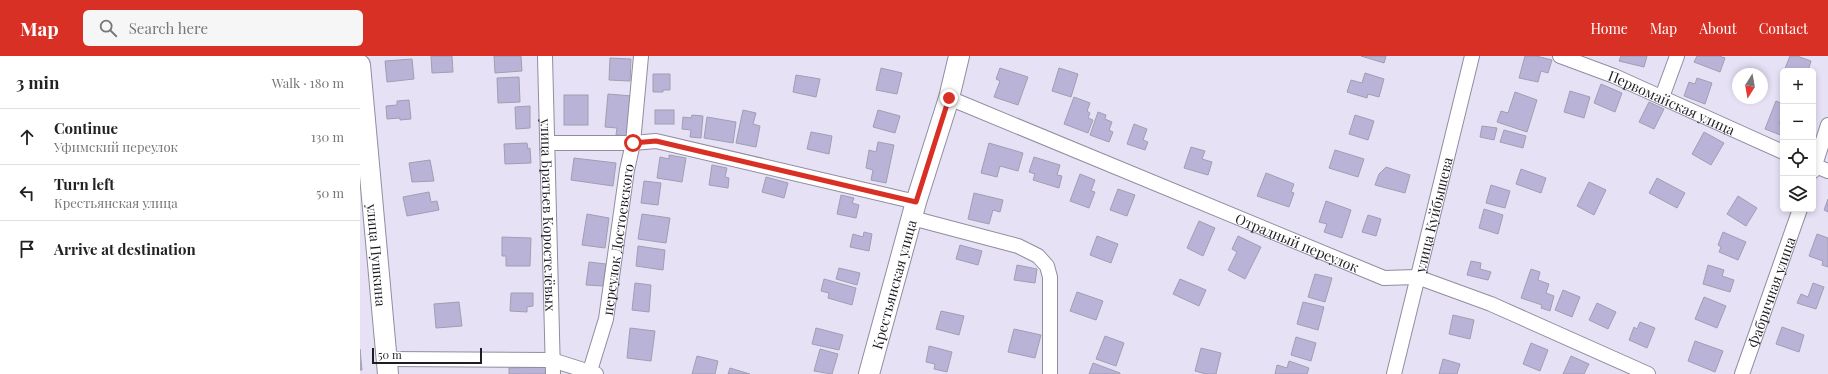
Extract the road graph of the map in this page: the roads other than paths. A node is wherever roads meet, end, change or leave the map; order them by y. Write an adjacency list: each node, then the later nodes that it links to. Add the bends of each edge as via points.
1 (545, 56): 12 (street, улица Братьев Коростелёвых)
2 (641, 56): 13 (street, переулок Достоевского)
3 (959, 56): 10 (street, Крестьянская улица)
4 (1472, 56): 20 (street, улица Куйбышева)
5 (1560, 56): 9 (street, Первомайская улица)
6 (1677, 56): 9 (street)
7 (360, 65): 8 (street, улица Пушкина)
8 (360, 70): 21 (street, улица Пушкина)
9 (1662, 96): 14 (street, Первомайская улица)
10 (949, 98): 18 (street, Крестьянская улица); 20 (street, Отрадный переулок, via 1384,278)
11 (1828, 125): 15 (street)
12 (548, 143): 13 (street); 22 (street, улица Братьев Коростелёвых)
13 (633, 143): 18 (street, via 656,141); 23 (street, переулок Достоевского, via 606,319)
14 (1780, 151)
15 (1816, 162)
16 (1816, 168): 17 (street)
17 (1828, 171)
18 (914, 210): 24 (street, Крестьянская улица); 25 (street, via 1018,246 1038,256 1047,266 1050,277)
19 (1799, 212): 28 (street, Фабричная улица)
20 (1417, 276): 26 (street, улица Куйбышева); 27 (street, Отрадный переулок, via 1491,304)
21 (388, 366): 22 (street)
22 (552, 367): 23 (street)
23 (592, 373)
24 (869, 374)
25 (1050, 374)
26 (1394, 374)
27 (1648, 374)
28 (1742, 374)

